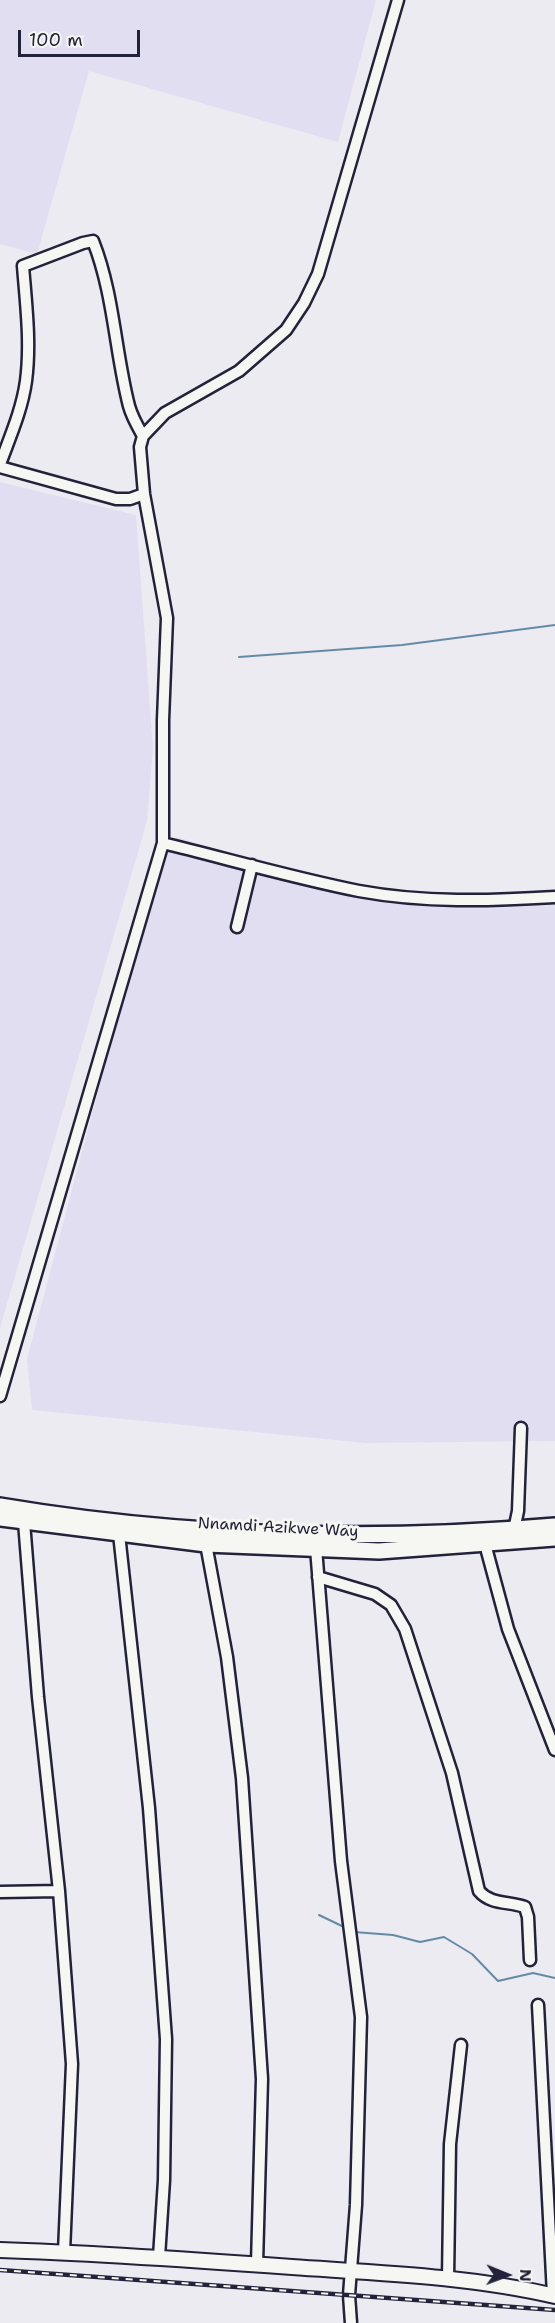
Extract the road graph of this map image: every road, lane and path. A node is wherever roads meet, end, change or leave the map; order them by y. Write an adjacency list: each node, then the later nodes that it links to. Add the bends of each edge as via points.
1 (398, 0): 2 (street, via 318,274 304,303 286,330 238,371 165,412)
2 (143, 436): 3 (street, via 130,409 107,289 93,241 22,266 29,340 26,381); 4 (street, via 140,447)
3 (0, 466): 4 (street, via 116,500)
4 (144, 494): 5 (street, via 167,618)
5 (163, 843): 6 (street); 9 (street)
6 (252, 865): 7 (street, via 359,891 416,898 491,901); 8 (street)
7 (555, 897)
8 (237, 927)
9 (0, 1396)
10 (521, 1428): 15 (street)
11 (0, 1506): 15 (highway, Nnamdi Azikwe Way, via 132,1524 299,1536)
12 (0, 1518): 13 (highway, Nnamdi Azikwe Way)
13 (24, 1522): 16 (highway, Nnamdi Azikwe Way); 23 (street)
14 (555, 1526): 15 (highway, Nnamdi Azikwe Way)
15 (514, 1530)
16 (119, 1534): 18 (highway, Nnamdi Azikwe Way); 31 (street, via 149,1808 166,2039)
17 (555, 1538): 19 (highway, Nnamdi Azikwe Way)
18 (206, 1544): 20 (highway, Nnamdi Azikwe Way); 32 (street, via 227,1657 242,1778 262,2079)
19 (485, 1544): 20 (highway, Nnamdi Azikwe Way, via 379,1551); 22 (street, via 508,1629)
20 (316, 1548): 21 (street)
21 (318, 1577): 25 (street, via 375,1594 391,1605 405,1629 452,1773 478,1891 492,1901 525,1907); 33 (street, via 341,1861 361,2017 356,2205)
22 (555, 1750)
23 (59, 1891): 24 (street); 30 (street, via 72,2064)
24 (0, 1892)
25 (530, 1960)
26 (538, 2005): 28 (street)
27 (461, 2045): 34 (street, via 450,2144)
28 (550, 2166): 35 (street)
29 (0, 2250): 30 (main road)
30 (64, 2252): 31 (main road)
31 (159, 2258): 32 (main road)
32 (257, 2264): 33 (main road)
33 (350, 2271): 34 (main road); 36 (street)
34 (448, 2279): 35 (main road)
35 (554, 2296)
36 (351, 2323)

